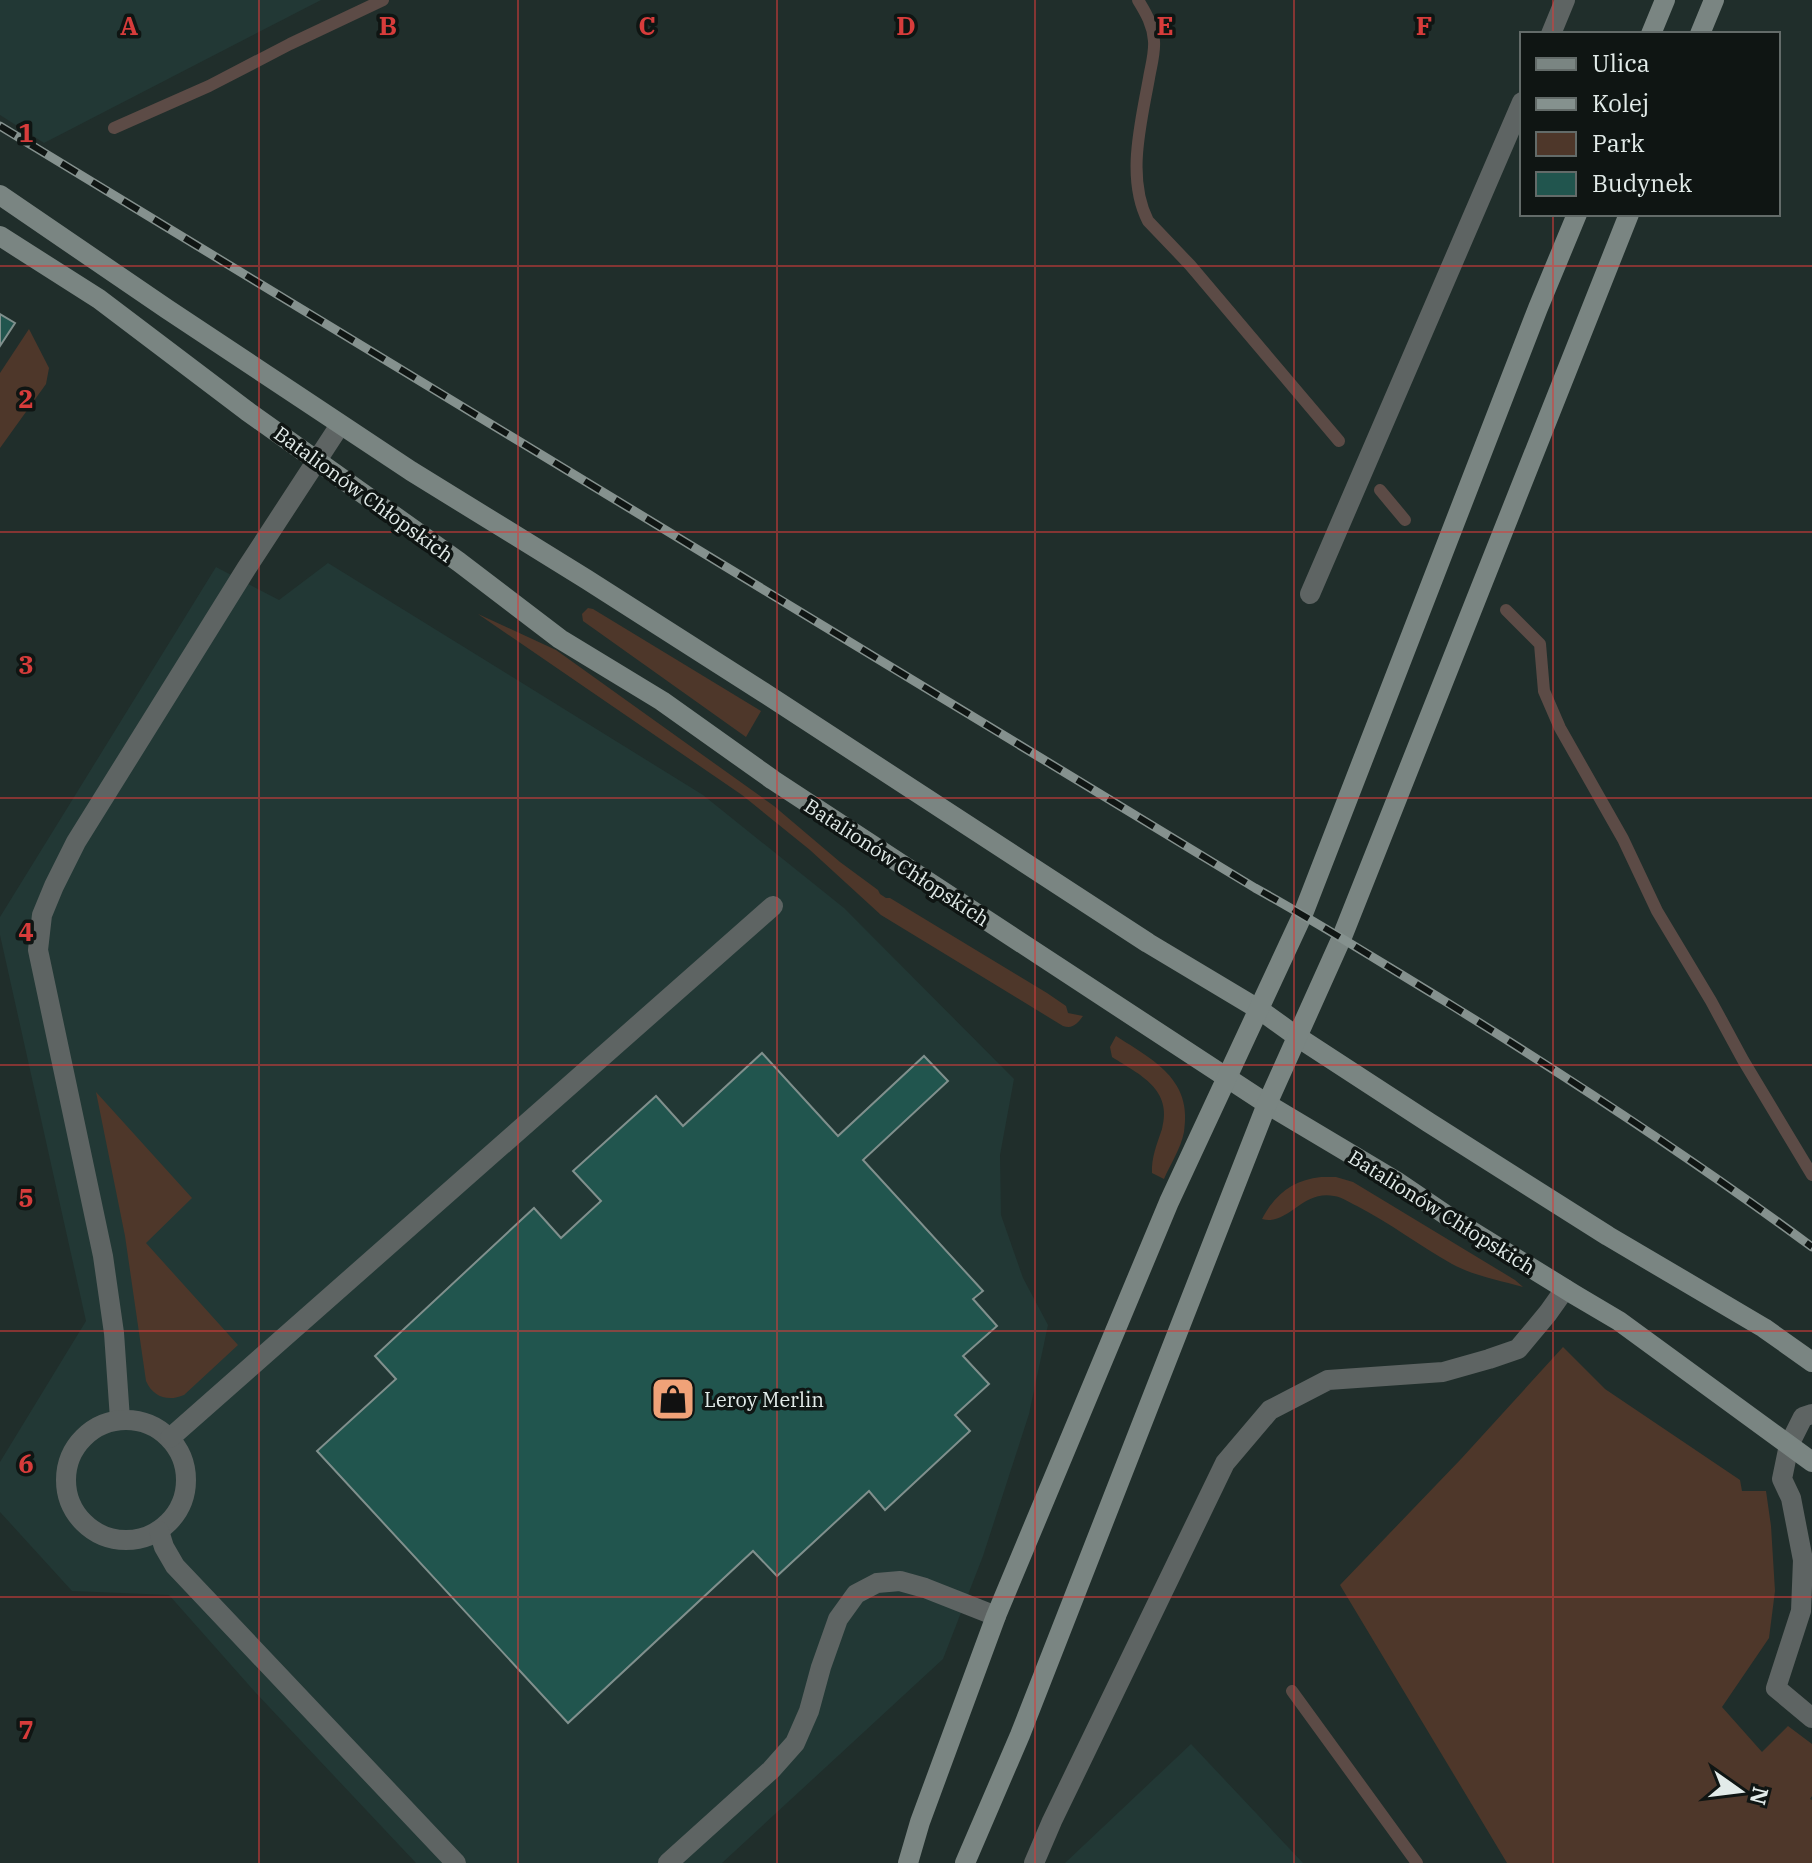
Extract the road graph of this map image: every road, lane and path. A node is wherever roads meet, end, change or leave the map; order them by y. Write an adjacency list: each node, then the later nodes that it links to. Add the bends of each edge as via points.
1 (1565, 0): 4 (lane)
2 (1665, 0): 5 (main road)
3 (1714, 0): 6 (main road)
4 (1552, 32)
5 (1652, 32)
6 (1701, 32)
7 (1520, 107): 14 (lane)
8 (0, 195): 12 (main road, Batalionów Chłopskich)
9 (1576, 216): 16 (main road, via 1344,815)
10 (1628, 216): 17 (main road, via 1348,922)
11 (0, 236): 13 (main road, Batalionów Chłopskich, via 99,299)
12 (340, 425): 13 (lane); 16 (main road, Batalionów Chłopskich)
13 (317, 461): 18 (main road, Batalionów Chłopskich, via 560,639 662,701 773,780); 23 (lane, via 76,842 42,915 38,950 103,1256)
14 (1310, 594)
15 (773, 906): 24 (lane)
16 (1260, 1010): 17 (main road, Batalionów Chłopskich); 18 (main road)
17 (1296, 1036): 19 (main road); 21 (main road, Batalionów Chłopskich)
18 (1227, 1077): 19 (main road, Batalionów Chłopskich); 29 (main road, via 1169,1202)
19 (1267, 1104): 20 (main road, Batalionów Chłopskich); 34 (main road)
20 (1565, 1289): 25 (main road, Batalionów Chłopskich, via 1619,1321); 35 (lane, via 1518,1349 1443,1372 1328,1380 1270,1410 1225,1463)
21 (1812, 1362)
22 (1812, 1414): 25 (lane, via 1803,1417)
23 (120, 1419): 24 (lane, via 147,1423); 27 (lane, via 86,1433 74,1447 65,1483 69,1501 78,1517 107,1537 142,1538)
24 (170, 1438): 27 (lane, via 186,1470 186,1487 181,1504)
25 (1789, 1445): 26 (main road, Batalionów Chłopskich); 28 (lane, via 1782,1479)
26 (1812, 1462)
27 (159, 1531): 31 (lane, via 175,1566)
28 (1808, 1564): 30 (lane, via 1801,1611 1776,1688)
29 (996, 1616): 32 (lane, via 900,1581 877,1583 856,1594 838,1619 795,1743); 33 (main road)
30 (1812, 1718)
31 (456, 1863)
32 (668, 1863)
33 (908, 1863)
34 (965, 1863)
35 (1034, 1863)

